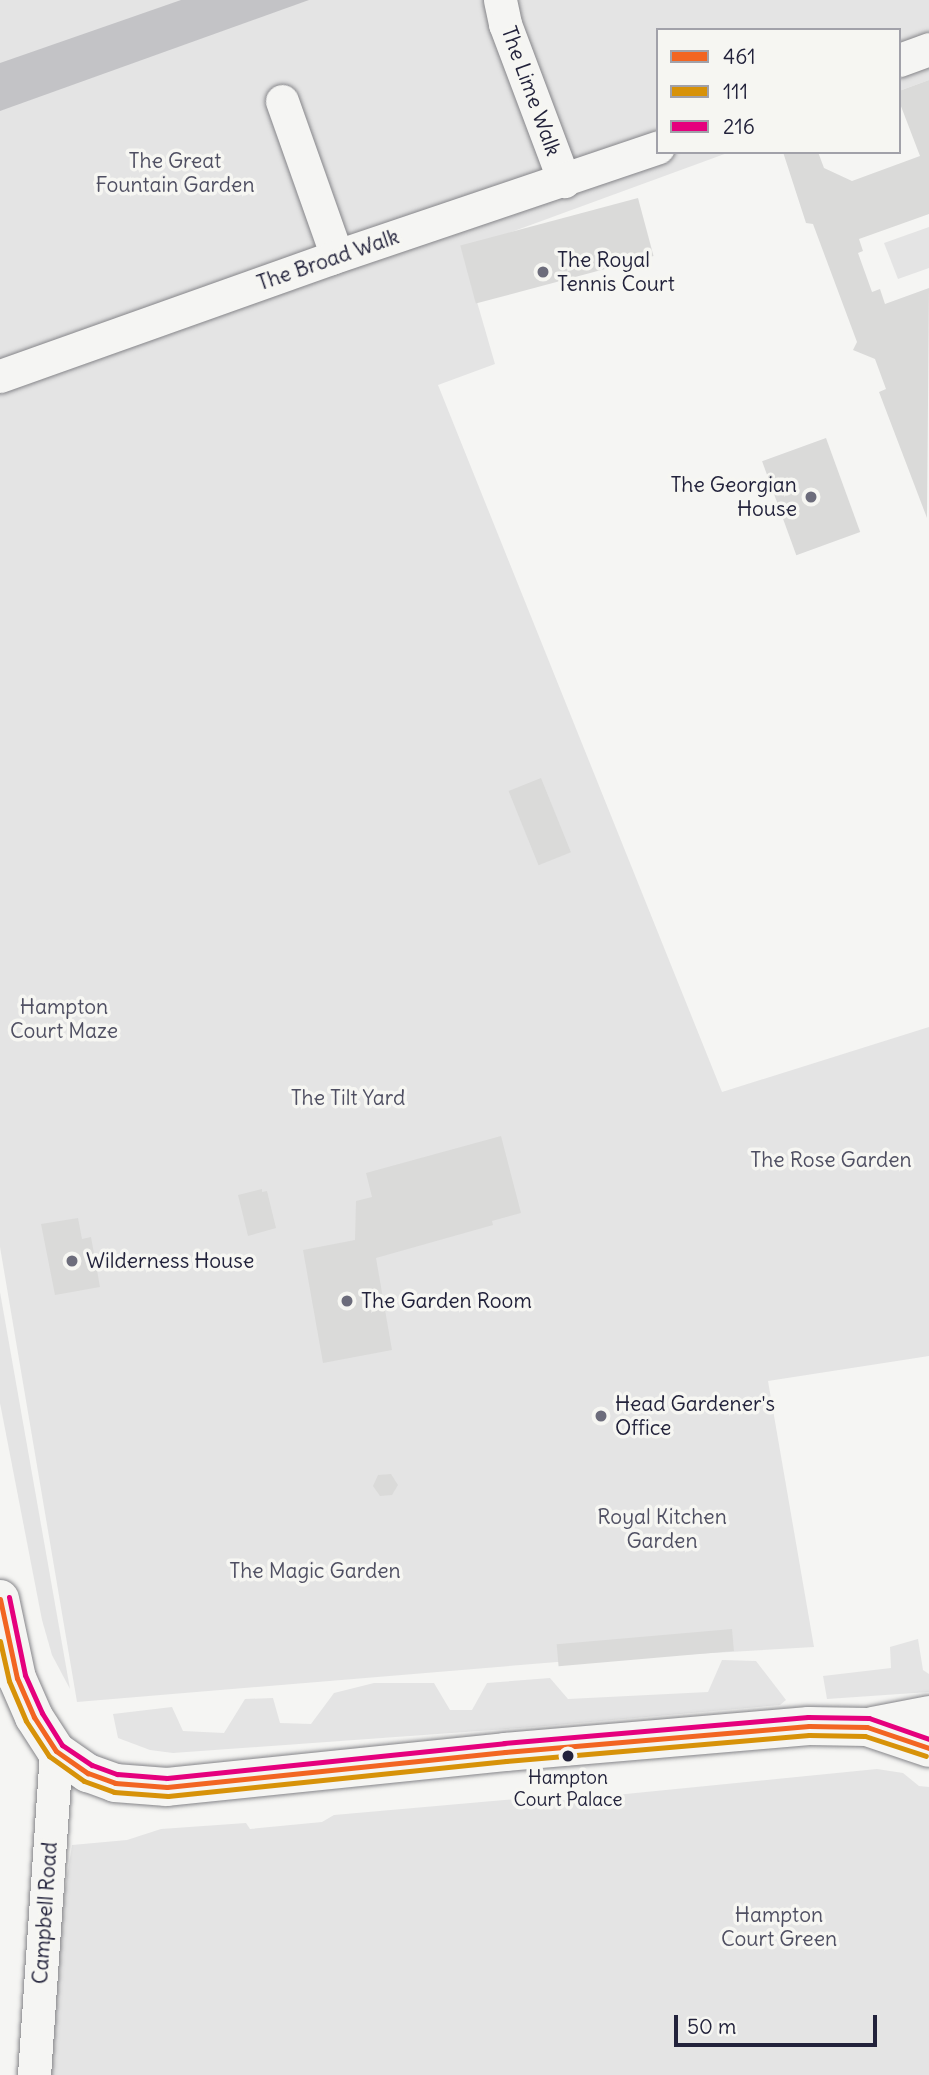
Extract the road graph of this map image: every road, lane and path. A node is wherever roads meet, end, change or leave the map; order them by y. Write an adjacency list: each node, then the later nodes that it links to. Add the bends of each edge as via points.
1 (500, 0): 6 (street, The Lime Walk)
2 (929, 49): 3 (street)
3 (901, 59)
4 (282, 101): 7 (street)
5 (656, 148): 6 (street, The Broad Walk)
6 (564, 181): 7 (street, The Broad Walk)
7 (337, 256): 8 (street, The Broad Walk)
8 (0, 376)
9 (0, 1599): 13 (main road, via 17,1678)
10 (929, 1715): 11 (main road)
11 (867, 1727): 12 (main road); 13 (main road, via 809,1726 167,1787 115,1783 88,1773)
12 (929, 1748)
13 (56, 1751): 14 (street, Campbell Road)
14 (34, 2075)

